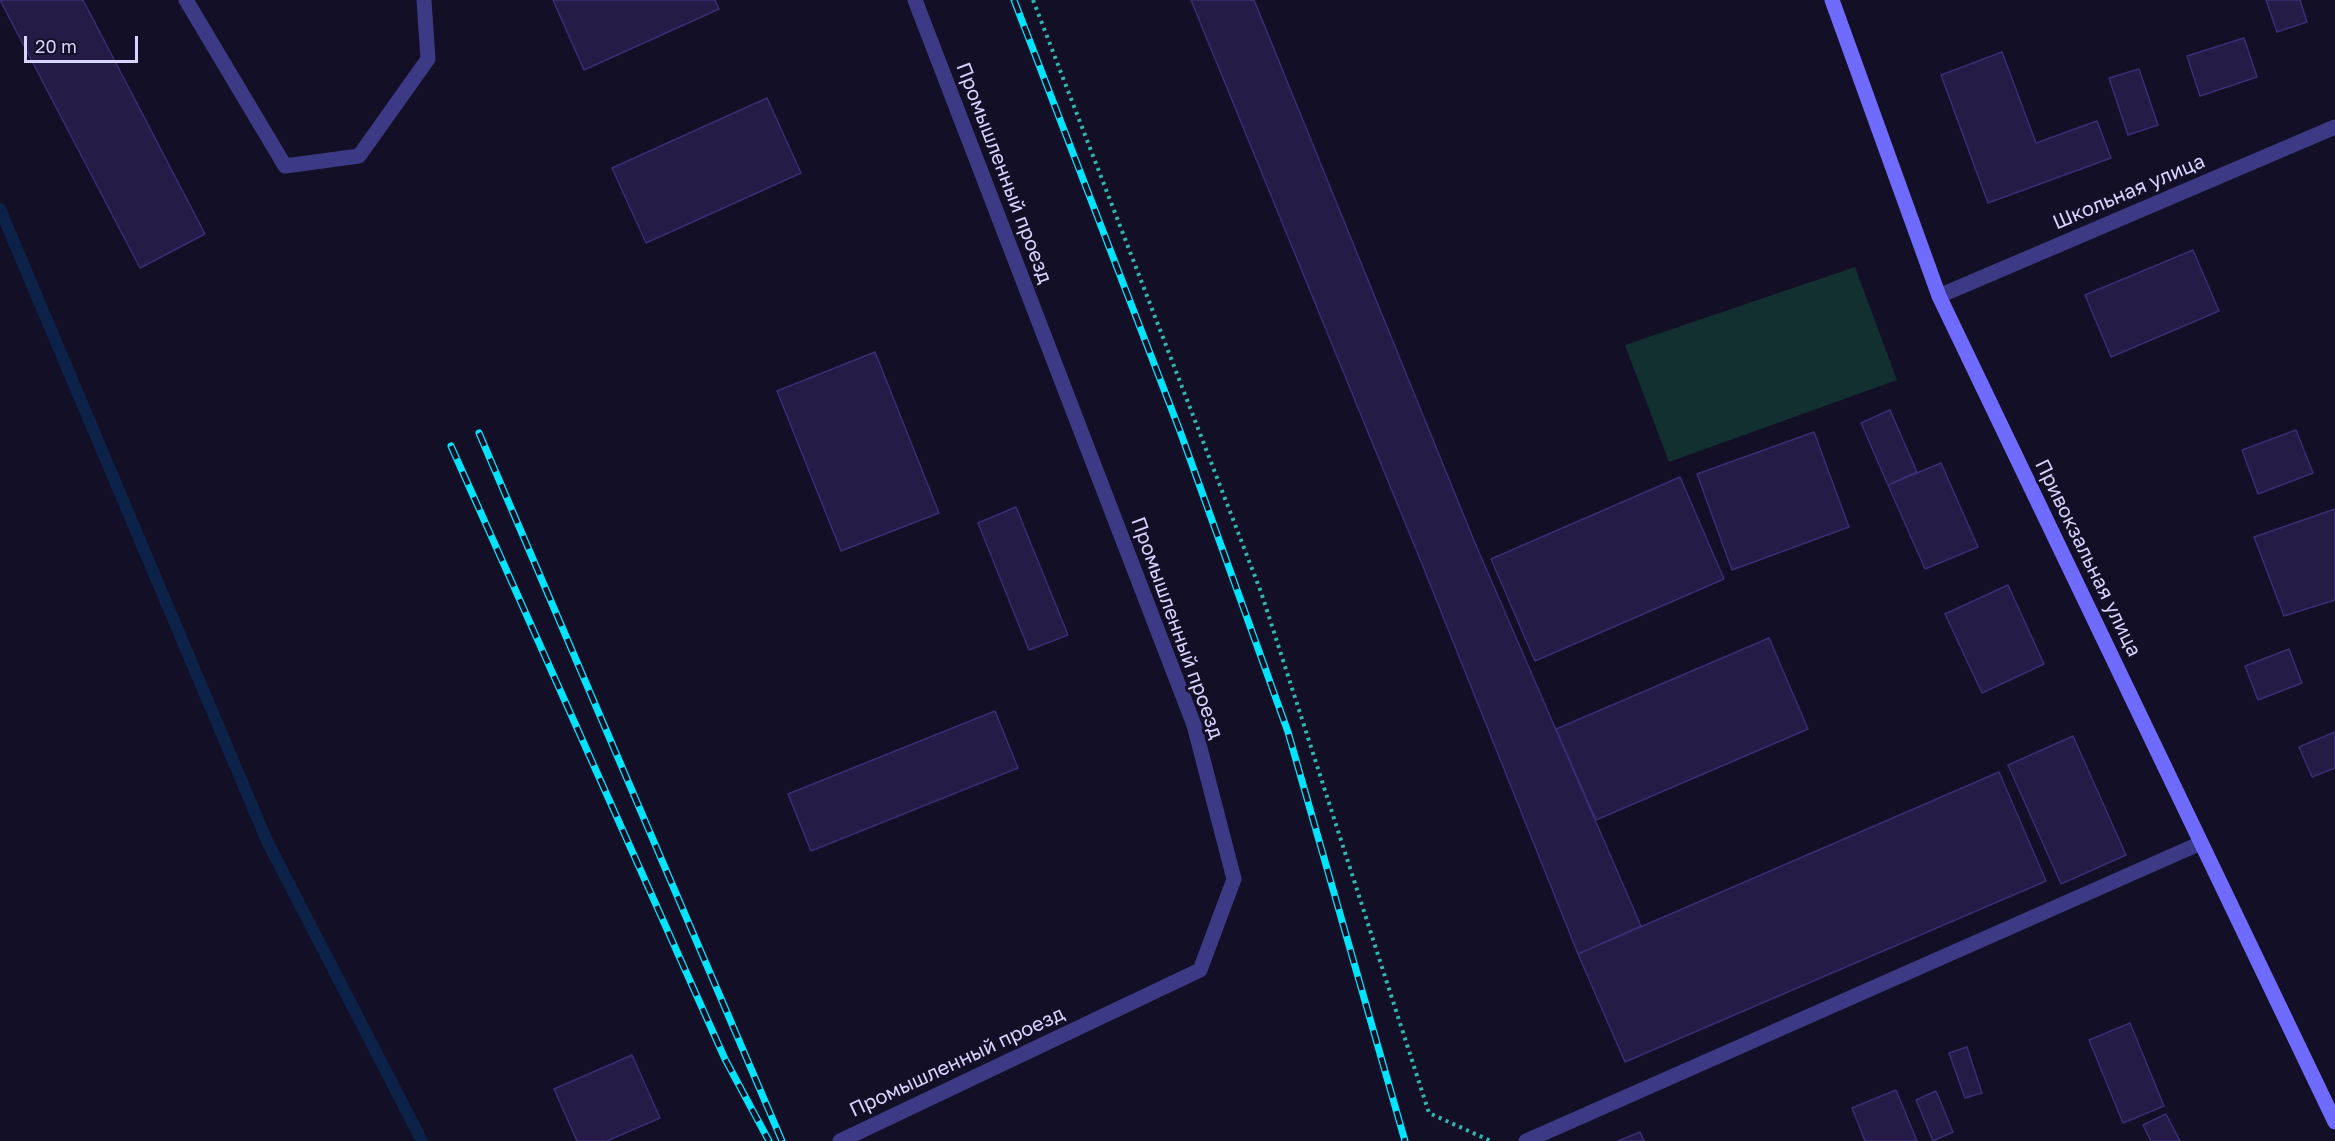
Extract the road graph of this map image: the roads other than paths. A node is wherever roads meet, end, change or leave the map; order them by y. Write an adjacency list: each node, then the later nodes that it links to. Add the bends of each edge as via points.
1 (186, 0): 2 (street, via 285,166 359,156 428,59)
2 (424, 0)
3 (915, 0): 9 (street, Промышленный проезд, via 1194,725 1234,879 1200,970)
4 (1832, 0): 6 (street, Привокзальная улица)
5 (2335, 128): 6 (street, Школьная улица)
6 (1939, 296): 7 (street, Привокзальная улица)
7 (2201, 843): 8 (street, Привокзальная улица); 10 (street)
8 (2335, 1122)
9 (840, 1141)
10 (1527, 1141)

